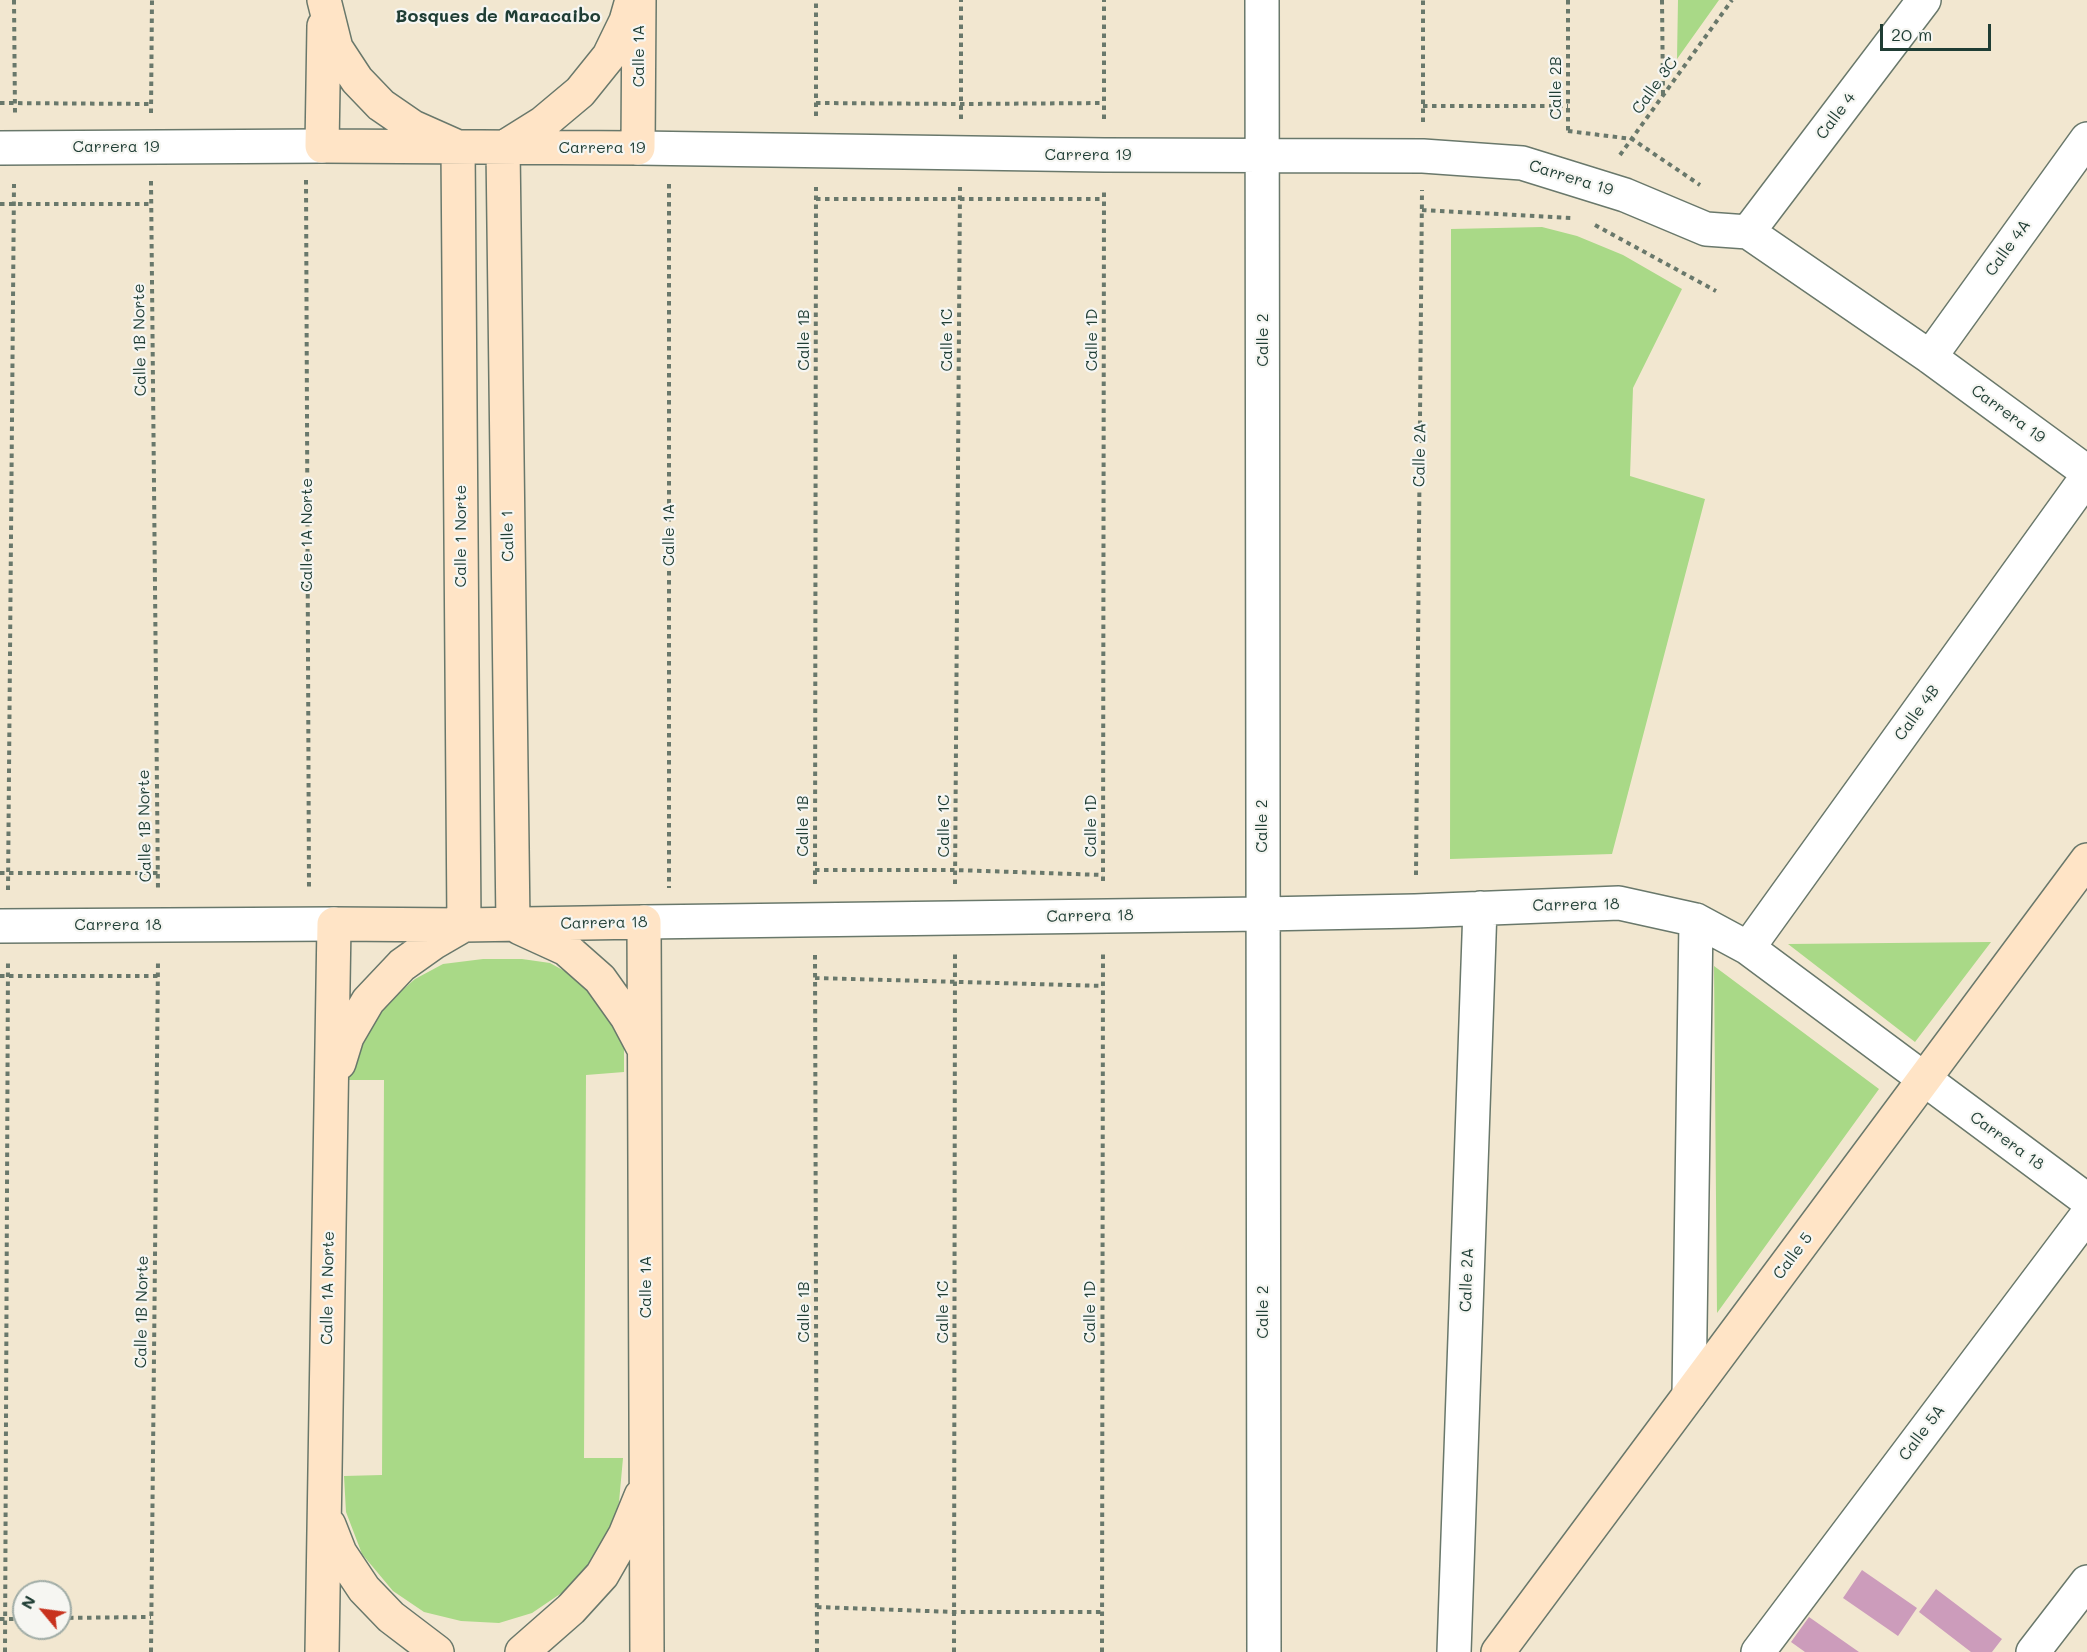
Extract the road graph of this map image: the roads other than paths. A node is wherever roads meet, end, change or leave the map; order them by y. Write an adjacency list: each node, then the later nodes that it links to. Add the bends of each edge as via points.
1 (324, 0): 7 (street); 8 (street, via 336,48 357,80 381,105 413,127)
2 (632, 0): 10 (street, via 609,56 580,92 543,123)
3 (639, 0): 11 (street, Calle 1A)
4 (1262, 0): 12 (street, Calle 2)
5 (1924, 0): 13 (street, Calle 4)
6 (2087, 140): 14 (street, Calle 4A)
7 (314, 147): 8 (street, Carrera 19); 9 (street, Carrera 19)
8 (458, 147): 10 (street, Carrera 19); 24 (street, Calle 1 Norte)
9 (7, 148)
10 (503, 148): 11 (street, Carrera 19); 23 (street, Calle 1)
11 (653, 149): 12 (street, Carrera 19)
12 (1263, 155): 13 (street, Carrera 19, via 1422,156 1522,163 1625,195 1706,229); 19 (street, Calle 2)
13 (1748, 232): 14 (street, Carrera 19)
14 (1930, 357): 15 (street, Carrera 19)
15 (2087, 472)
16 (2087, 477): 26 (street, Calle 4B)
17 (2087, 860): 28 (street, Calle 5)
18 (1480, 908): 19 (street, Carrera 18); 20 (street, Carrera 18, via 1619,903); 41 (street, Calle 2A)
19 (1262, 914): 21 (street, Carrera 18); 40 (street, Calle 2)
20 (1696, 920): 26 (street, Carrera 18); 32 (street)
21 (657, 922): 23 (street, Carrera 18); 27 (street, Calle 1A)
22 (322, 924): 24 (street, Carrera 18); 25 (street, Carrera 18); 29 (street, Calle 1A Norte)
23 (513, 924): 24 (street, Carrera 18); 27 (street, via 566,949 600,979)
24 (464, 925): 29 (street, via 402,965 368,1001 347,1037)
25 (4, 926)
26 (1748, 948): 28 (street, Carrera 18)
27 (645, 1051): 33 (street, Calle 1A)
28 (1924, 1080): 30 (street, Carrera 18); 32 (street, Calle 5)
29 (332, 1087): 34 (street, Calle 1A Norte)
30 (2087, 1200)
31 (2087, 1215): 43 (street, Calle 5A)
32 (1689, 1395): 42 (street, Calle 5)
33 (647, 1480): 38 (street, via 625,1535 602,1575); 39 (street, Calle 1A)
34 (325, 1512): 36 (street, Calle 1A Norte); 37 (street, via 340,1553 364,1589 391,1617)
35 (2087, 1582): 44 (street)
36 (322, 1652)
37 (437, 1652)
38 (522, 1652)
39 (647, 1652)
40 (1264, 1652)
41 (1454, 1652)
42 (1498, 1652)
43 (1758, 1652)
44 (2033, 1652)

